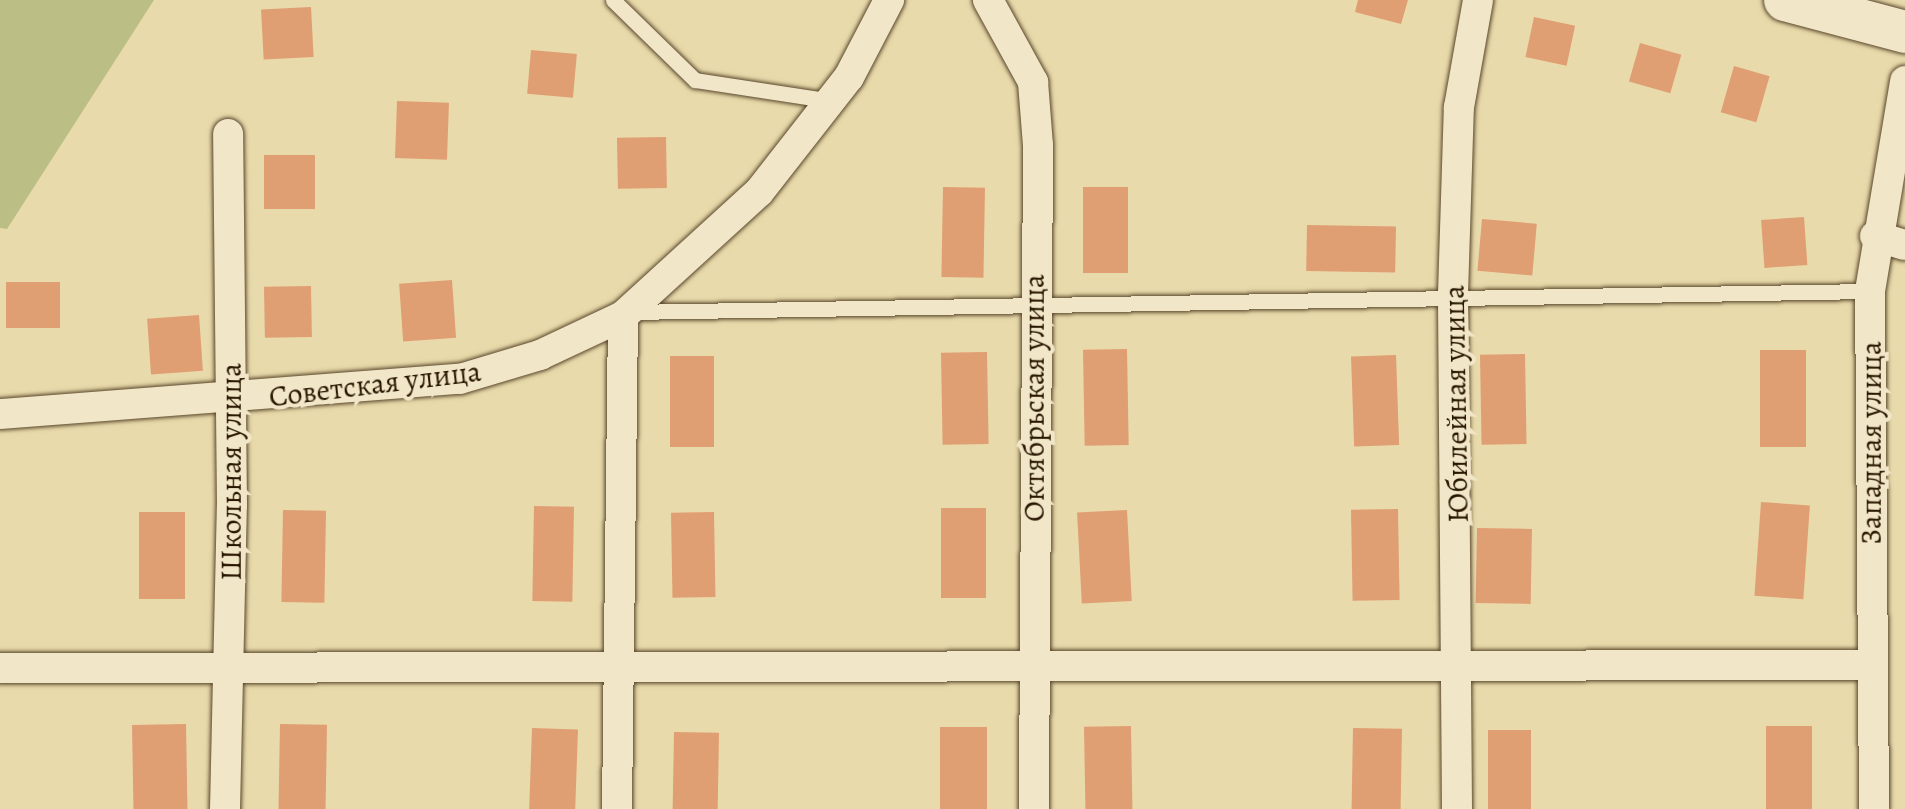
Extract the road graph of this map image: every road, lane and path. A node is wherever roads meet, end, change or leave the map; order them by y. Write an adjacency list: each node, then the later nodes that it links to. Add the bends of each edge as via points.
1 (613, 0): 8 (lane, via 695,80)
2 (889, 0): 8 (street, Советская улица)
3 (988, 0): 14 (street, Октябрьская улица, via 1033,82)
4 (1478, 0): 13 (street, Юбилейная улица, via 1459,107)
5 (1785, 0): 6 (street)
6 (1905, 32)
7 (1905, 81): 10 (street, Западная улица)
8 (832, 101): 15 (street, Советская улица, via 759,192)
9 (228, 134): 16 (street, Школьная улица)
10 (1875, 236): 11 (street); 12 (street, Западная улица)
11 (1905, 245)
12 (1870, 291): 13 (lane); 18 (street, Западная улица)
13 (1453, 294): 14 (lane); 23 (street, Юбилейная улица)
14 (1033, 304): 15 (lane); 20 (street, Октябрьская улица)
15 (626, 314): 16 (street, Советская улица, via 540,355 460,379); 19 (street)
16 (229, 402): 17 (street, Советская улица); 22 (street, Школьная улица)
17 (0, 414)
18 (1872, 664): 23 (street); 28 (street, Западная улица)
19 (621, 667): 20 (street); 22 (street); 25 (street)
20 (1036, 667): 23 (street); 26 (street, Октябрьская улица)
21 (0, 668): 22 (street)
22 (230, 668): 24 (street, Школьная улица)
23 (1459, 668): 27 (street, Юбилейная улица)
24 (225, 809)
25 (617, 809)
26 (1034, 809)
27 (1458, 809)
28 (1874, 809)

